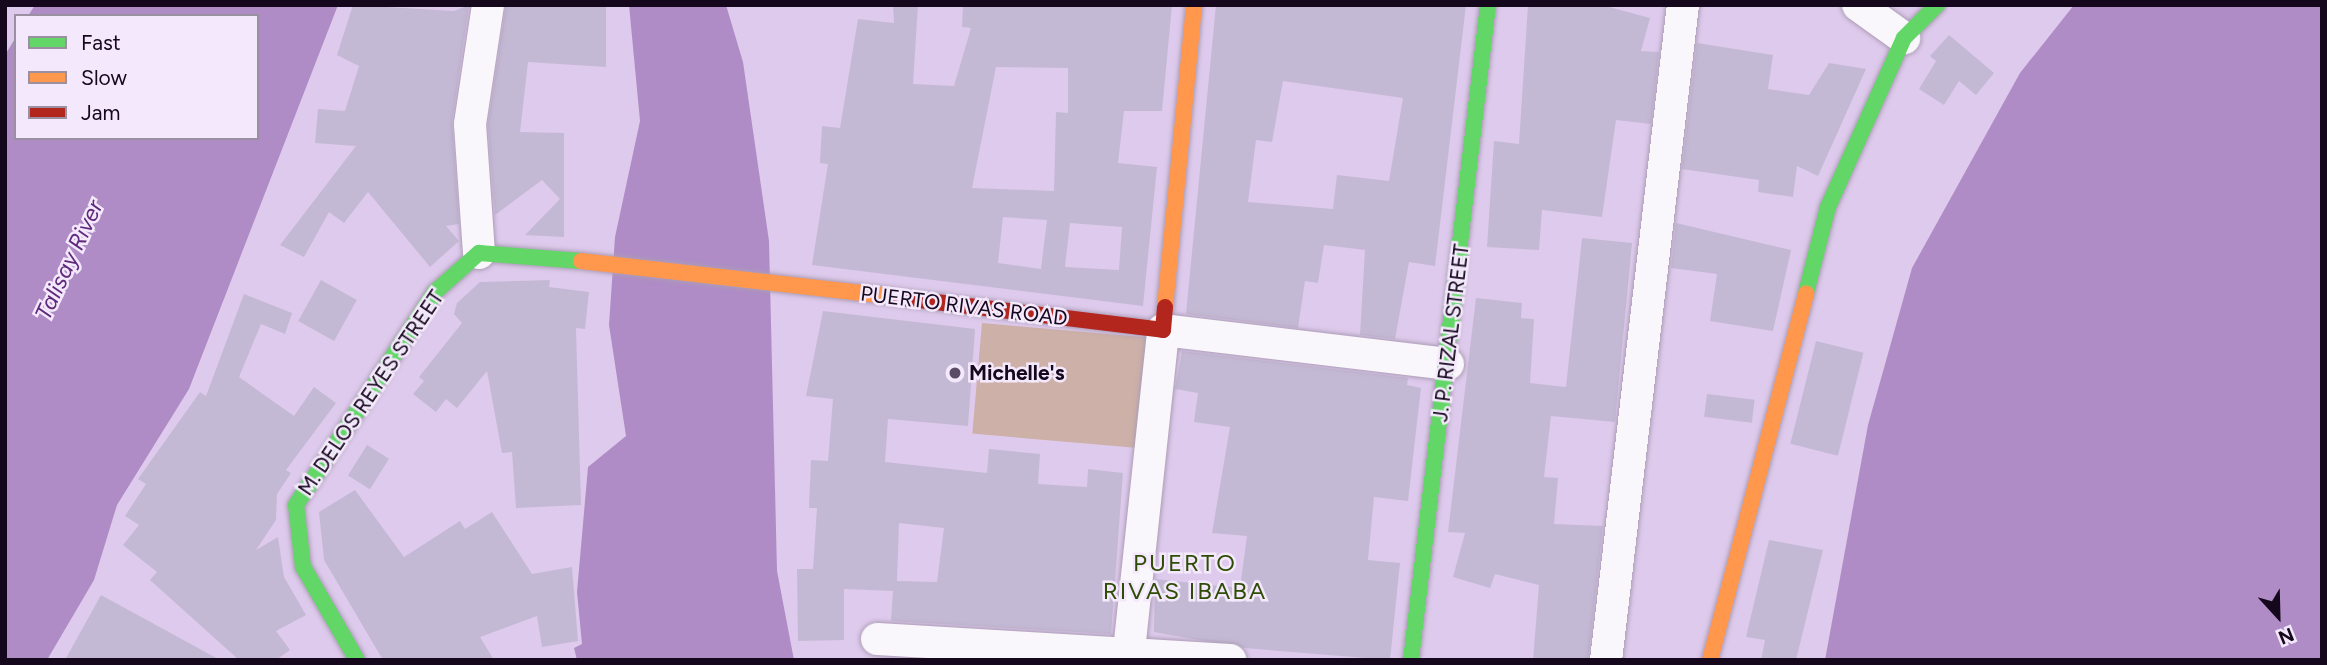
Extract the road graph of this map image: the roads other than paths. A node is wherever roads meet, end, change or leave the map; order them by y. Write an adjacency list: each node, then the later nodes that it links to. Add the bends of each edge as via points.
1 (488, 5): 8 (street, via 470,124)
2 (1194, 5): 9 (street)
3 (1488, 5): 10 (street, J. P. RIZAL STREET)
4 (1683, 5): 16 (street)
5 (1858, 5): 7 (street)
6 (1937, 5): 7 (street)
7 (1905, 38): 17 (street, via 1828,207)
8 (479, 253): 9 (street, PUERTO RIVAS ROAD, via 612,262); 13 (street, M. DELOS REYES STREET, via 435,292 296,505 303,567)
9 (1163, 330): 10 (street, PUERTO RIVAS ROAD); 12 (street)
10 (1448, 363): 15 (street, J. P. RIZAL STREET)
11 (877, 639): 12 (street)
12 (1128, 656): 14 (street)
13 (357, 660)
14 (1230, 660)
15 (1410, 660)
16 (1606, 660)
17 (1710, 660)

